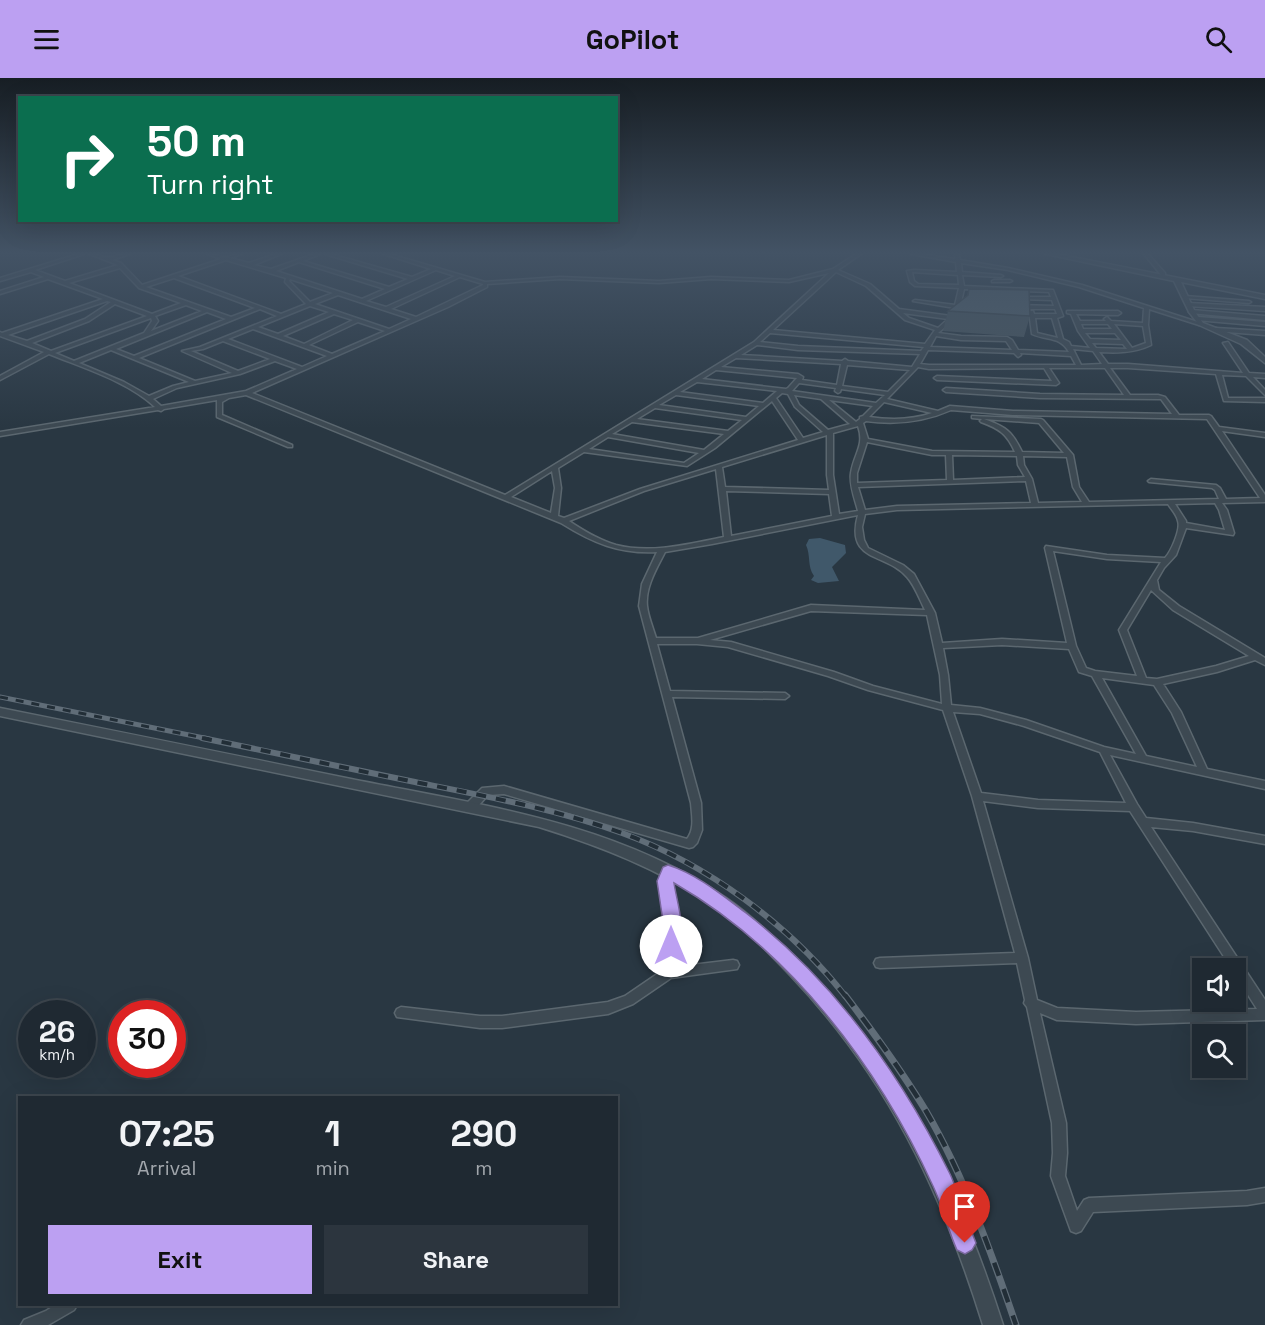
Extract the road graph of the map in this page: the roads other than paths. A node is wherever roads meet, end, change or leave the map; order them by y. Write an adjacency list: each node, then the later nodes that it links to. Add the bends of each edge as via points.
1 (69, 312): 50 (street)
2 (99, 312): 59 (street)
3 (142, 312): 28 (street)
4 (162, 312): 28 (street)
5 (203, 312): 51 (street)
6 (210, 312): 34 (street)
7 (248, 312): 34 (street)
8 (271, 312): 29 (street)
9 (291, 312): 29 (street)
10 (335, 312): 35 (street); 52 (street)
11 (359, 312): 35 (street)
12 (396, 312): 36 (street)
13 (431, 312): 36 (street)
14 (789, 312): 45 (street)
15 (896, 312): 48 (street)
16 (912, 312): 32 (street)
17 (955, 312): 32 (street)
18 (1031, 312): 30 (street)
19 (1059, 312): 31 (street, via 1060,317)
20 (1073, 312): 39 (street)
21 (1078, 312): 26 (street)
22 (1146, 312): 41 (street)
23 (1167, 312): 37 (street)
24 (1194, 312): 37 (street)
25 (1222, 312): 33 (street)
26 (1100, 313): 27 (street); 38 (street)
27 (1118, 313)
28 (152, 316): 51 (street, via 154,321); 70 (street)
29 (282, 316): 42 (street)
30 (1032, 316): 31 (street); 54 (street, via 1034,334)
31 (1054, 317): 54 (street)
32 (952, 318): 48 (street)
33 (1265, 318)
34 (230, 319): 60 (street)
35 (357, 319): 44 (street); 61 (street)
36 (416, 319): 44 (street)
37 (1200, 321): 40 (street); 43 (street)
38 (1109, 322): 39 (street); 41 (street); 47 (street)
39 (1077, 323): 46 (street)
40 (1265, 324)
41 (1145, 325): 67 (street, via 1149,344)
42 (253, 327): 52 (street); 53 (street)
43 (1216, 330): 49 (street); 58 (street)
44 (390, 331): 72 (street)
45 (768, 331): 56 (street); 64 (street)
46 (1081, 331): 47 (street); 55 (street)
47 (1116, 331): 57 (street)
48 (936, 332): 64 (street); 69 (street, via 961,338 1007,339)
49 (1265, 333)
50 (1, 335): 59 (street)
51 (146, 335): 63 (street)
52 (278, 336): 61 (street)
53 (223, 339): 68 (street); 75 (street)
54 (1061, 340): 62 (street)
55 (1088, 340): 57 (street); 65 (street)
56 (756, 342): 64 (street, via 798,348); 73 (street)
57 (1124, 342): 67 (street)
58 (1244, 342): 77 (street); 90 (street, via 1226,343)
59 (28, 343): 70 (street)
60 (169, 344): 68 (street); 74 (street)
61 (305, 345): 72 (street)
62 (1069, 347): 65 (street); 71 (street)
63 (112, 349): 74 (street); 78 (street)
64 (925, 349): 66 (street); 82 (street)
65 (1094, 349): 67 (street); 81 (street)
66 (948, 350): 69 (street); 84 (street)
67 (1131, 350)
68 (185, 351): 89 (street)
69 (1017, 351): 71 (street); 79 (street)
70 (50, 352): 78 (street); 92 (street)
71 (1073, 354): 85 (street)
72 (333, 356): 87 (street)
73 (734, 356): 76 (street); 86 (street)
74 (134, 358): 96 (street)
75 (275, 359): 87 (street); 89 (street)
76 (845, 361): 82 (street); 98 (street)
77 (1265, 361)
78 (74, 363): 108 (street)
79 (1024, 366): 80 (street); 84 (street); 97 (street)
80 (1045, 366): 85 (street); 97 (street, via 1056,383)
81 (1108, 366): 85 (street); 88 (street); 107 (street)
82 (915, 367): 83 (street); 105 (street)
83 (929, 367): 84 (street); 93 (street)
84 (953, 367)
85 (1080, 367)
86 (715, 368): 94 (street); 95 (street, via 798,376)
87 (302, 369): 101 (street)
88 (1218, 372): 90 (street); 113 (street, via 1226,400)
89 (238, 373): 96 (street)
90 (1246, 374): 91 (street); 103 (street)
91 (1265, 376)
92 (0, 378)
93 (938, 378): 97 (street); 99 (street)
94 (695, 380): 100 (street); 102 (street)
95 (798, 381): 98 (street); 100 (street)
96 (193, 382): 108 (street)
97 (1033, 384): 106 (street)
98 (839, 387): 105 (street); 111 (street)
99 (945, 390): 106 (street); 117 (street)
100 (785, 392): 109 (street); 110 (street); 127 (street)
101 (247, 393): 104 (street); 148 (street)
102 (675, 393): 114 (street); 116 (street)
103 (1265, 393)
104 (238, 394): 118 (street); 134 (street, via 219,400 219,416)
105 (889, 394): 112 (street)
106 (1040, 396): 107 (street)
107 (1128, 396): 121 (street, via 1161,397)
108 (150, 398): 118 (street)
109 (773, 398): 114 (street); 132 (street)
110 (823, 398): 111 (street); 125 (street)
111 (836, 400): 115 (street)
112 (883, 400): 115 (street); 120 (street)
113 (1265, 400)
114 (763, 405): 123 (street)
115 (877, 405): 125 (street)
116 (653, 406): 123 (street); 124 (street)
117 (950, 408): 119 (street); 120 (street)
118 (161, 409): 129 (street)
119 (965, 409): 121 (street); 122 (street)
120 (941, 413): 125 (street, via 898,422)
121 (1176, 415): 126 (street, via 1213,418)
122 (974, 417): 138 (street, via 1041,422); 139 (street, via 1007,433)
123 (746, 419): 128 (street)
124 (631, 420): 128 (street); 130 (street)
125 (859, 422): 127 (street); 133 (street)
126 (1217, 429): 131 (street); 149 (street)
127 (828, 432): 132 (street); 147 (street)
128 (728, 433): 136 (street)
129 (0, 434)
130 (606, 435): 135 (street); 136 (street)
131 (1265, 435)
132 (801, 440): 140 (street)
133 (865, 440): 137 (street, via 918,452); 145 (street)
134 (290, 446)
135 (584, 450): 136 (street, via 681,466); 141 (street)
136 (704, 452)
137 (949, 453): 139 (street); 144 (street)
138 (1070, 455): 139 (street); 152 (street, via 1076,487)
139 (1020, 456): 142 (street)
140 (719, 466): 146 (street); 157 (street, via 642,490)
141 (555, 467): 148 (street); 155 (street, via 558,488)
142 (1029, 479): 144 (street); 153 (street)
143 (1152, 481): 151 (street, via 1214,486)
144 (950, 482): 145 (street)
145 (854, 485): 154 (street)
146 (721, 489): 147 (street); 159 (street)
147 (832, 492): 156 (street)
148 (506, 498): 155 (street)
149 (1265, 500): 151 (street)
150 (1169, 501): 151 (street); 152 (street); 158 (street)
151 (1220, 501): 158 (street, via 1230,533)
152 (1086, 503): 153 (street)
153 (1035, 504): 154 (street)
154 (862, 512): 156 (street); 163 (street, via 858,527 865,549 911,576)
155 (554, 517): 157 (street)
156 (836, 518): 159 (street)
157 (564, 521): 160 (street, via 592,539 621,548)
158 (1182, 525): 161 (street)
159 (728, 539): 160 (street)
160 (662, 550): 164 (street, via 643,594)
161 (1167, 561): 162 (street); 167 (street, via 1048,548)
162 (1154, 582): 168 (street, via 1155,591 1176,608); 170 (street, via 1123,630)
163 (931, 614): 165 (street, via 811,608); 166 (street)
164 (653, 641): 165 (street); 172 (street)
165 (697, 641): 174 (street, via 728,644)
166 (938, 646): 167 (street, via 1012,642); 174 (street)
167 (1072, 646): 169 (street, via 1082,670)
168 (1261, 659): 171 (street)
169 (1095, 674): 170 (street); 177 (street)
170 (1143, 680): 171 (street)
171 (1157, 682): 178 (street, via 1181,721)
172 (666, 694): 173 (street); 182 (street, via 696,803 699,825 689,844 504,790 485,791)
173 (785, 696)
174 (947, 708): 176 (street, via 995,714); 180 (street)
175 (0, 712): 182 (street)
176 (1103, 750): 177 (street); 181 (street)
177 (1144, 760): 178 (street)
178 (1204, 772): 179 (street)
179 (1265, 785)
180 (976, 796): 181 (street, via 1038,804); 186 (street)
181 (1133, 807): 183 (street)
182 (469, 808): 185 (street, via 539,822 604,842)
183 (1143, 822): 184 (street); 191 (street)
184 (1265, 840)
185 (668, 871): 189 (street, via 665,881 673,928); 196 (street, via 711,896 757,932 814,987 866,1052 906,1114 943,1183)
186 (1022, 958): 187 (street); 190 (street)
187 (879, 963)
188 (733, 965): 189 (street)
189 (669, 973): 192 (street, via 629,1000 608,1008 480,1023)
190 (1030, 1003): 191 (street, via 1057,1014 1136,1018); 193 (street, via 1059,1123 1058,1176 1076,1226 1089,1205)
191 (1265, 1012)
192 (401, 1013)
193 (1265, 1195)
194 (67, 1306): 195 (street)
195 (29, 1325)
196 (993, 1325)

